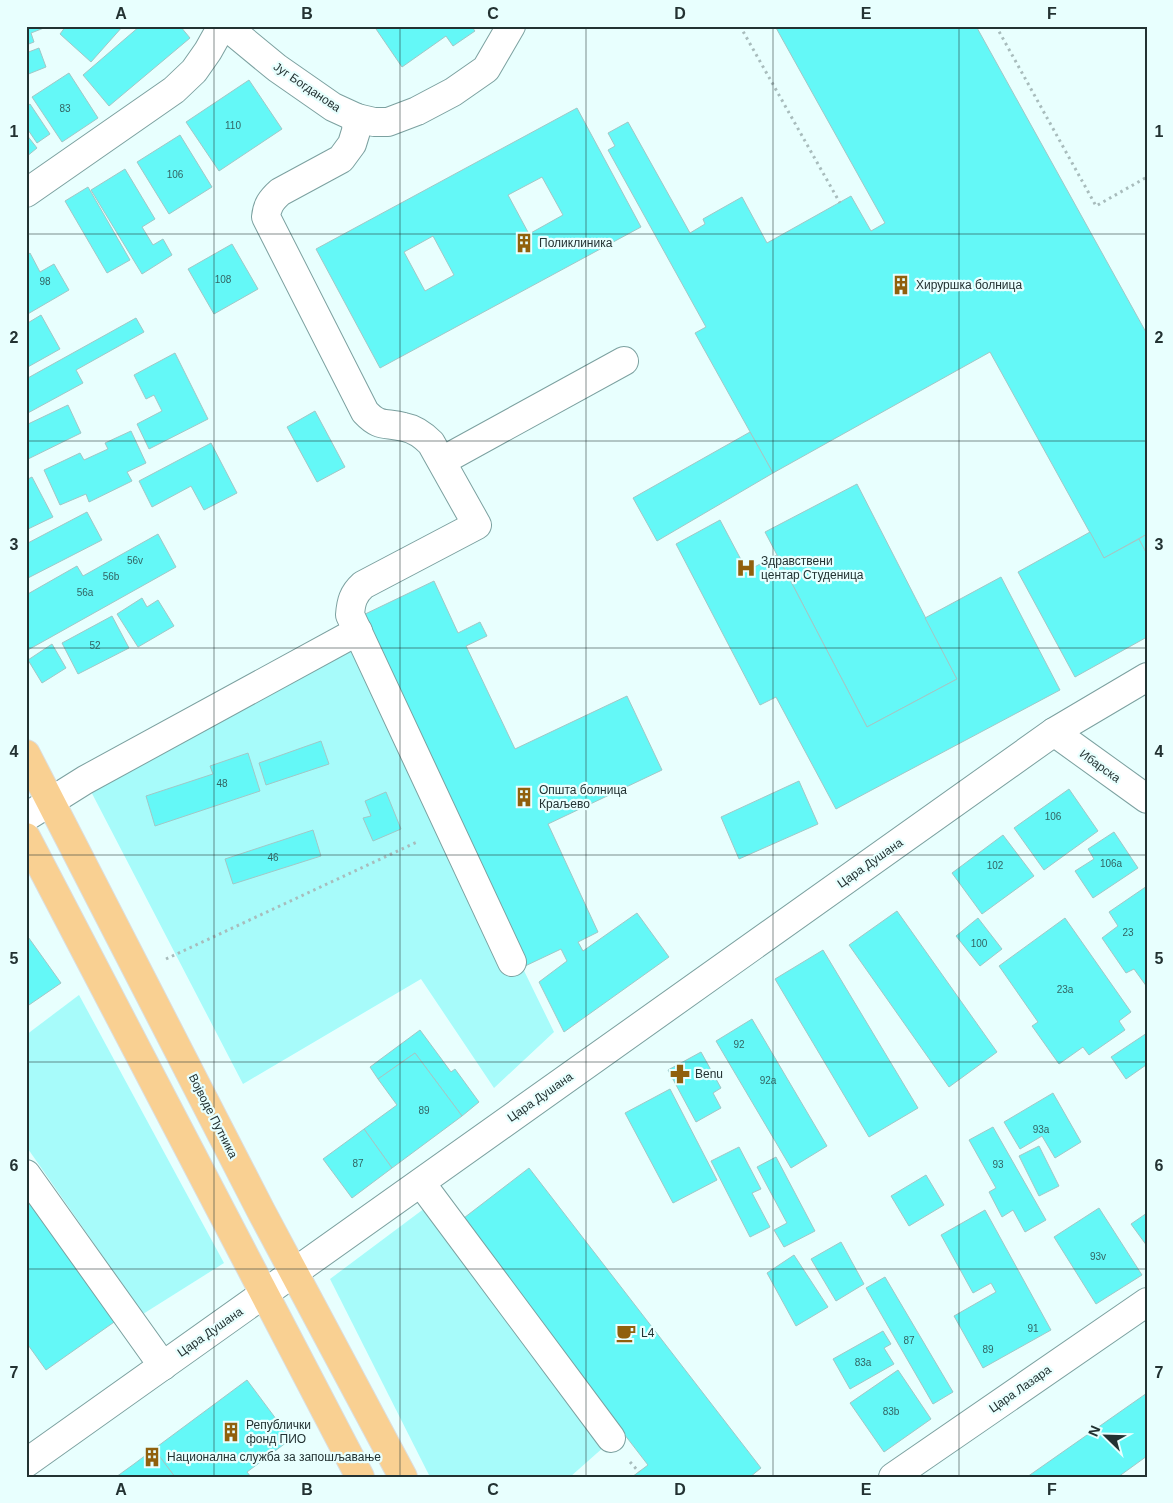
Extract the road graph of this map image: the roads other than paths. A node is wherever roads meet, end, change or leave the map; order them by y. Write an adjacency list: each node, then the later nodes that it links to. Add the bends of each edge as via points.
1 (224, 26): 3 (street, Југ Богданова, via 277,68 333,106); 4 (street, Југ Богданова, via 194,71 174,90)
2 (511, 26): 3 (street, Југ Богданова, via 486,69 453,92 388,122)
3 (357, 118): 6 (street, via 352,144 342,159 280,192 267,207 266,217 365,412 380,424 404,427 422,434)
4 (26, 193)
5 (624, 360): 6 (street)
6 (442, 460): 7 (street, via 477,525 363,585 351,604 350,615)
7 (358, 631): 12 (street); 15 (street)
8 (1147, 677): 9 (street, Цара Душана)
9 (1054, 732): 11 (street, Ибарска); 17 (street, Цара Душана)
10 (26, 754): 12 (main road, Војводе Путника)
11 (1147, 799)
12 (50, 801): 13 (street); 18 (main road, Војводе Путника)
13 (26, 817)
14 (26, 837): 19 (main road)
15 (512, 962)
16 (26, 1174): 21 (street)
17 (421, 1183): 18 (street, Цара Душана); 22 (street)
18 (294, 1273): 19 (street, Цара Душана); 25 (main road, Војводе Путника)
19 (264, 1294): 21 (street, Цара Душана); 24 (main road)
20 (1147, 1302): 26 (street, Цара Лазара)
21 (163, 1366): 23 (street, Цара Душана)
22 (611, 1438)
23 (26, 1463)
24 (360, 1477)
25 (403, 1477)
26 (893, 1477)

